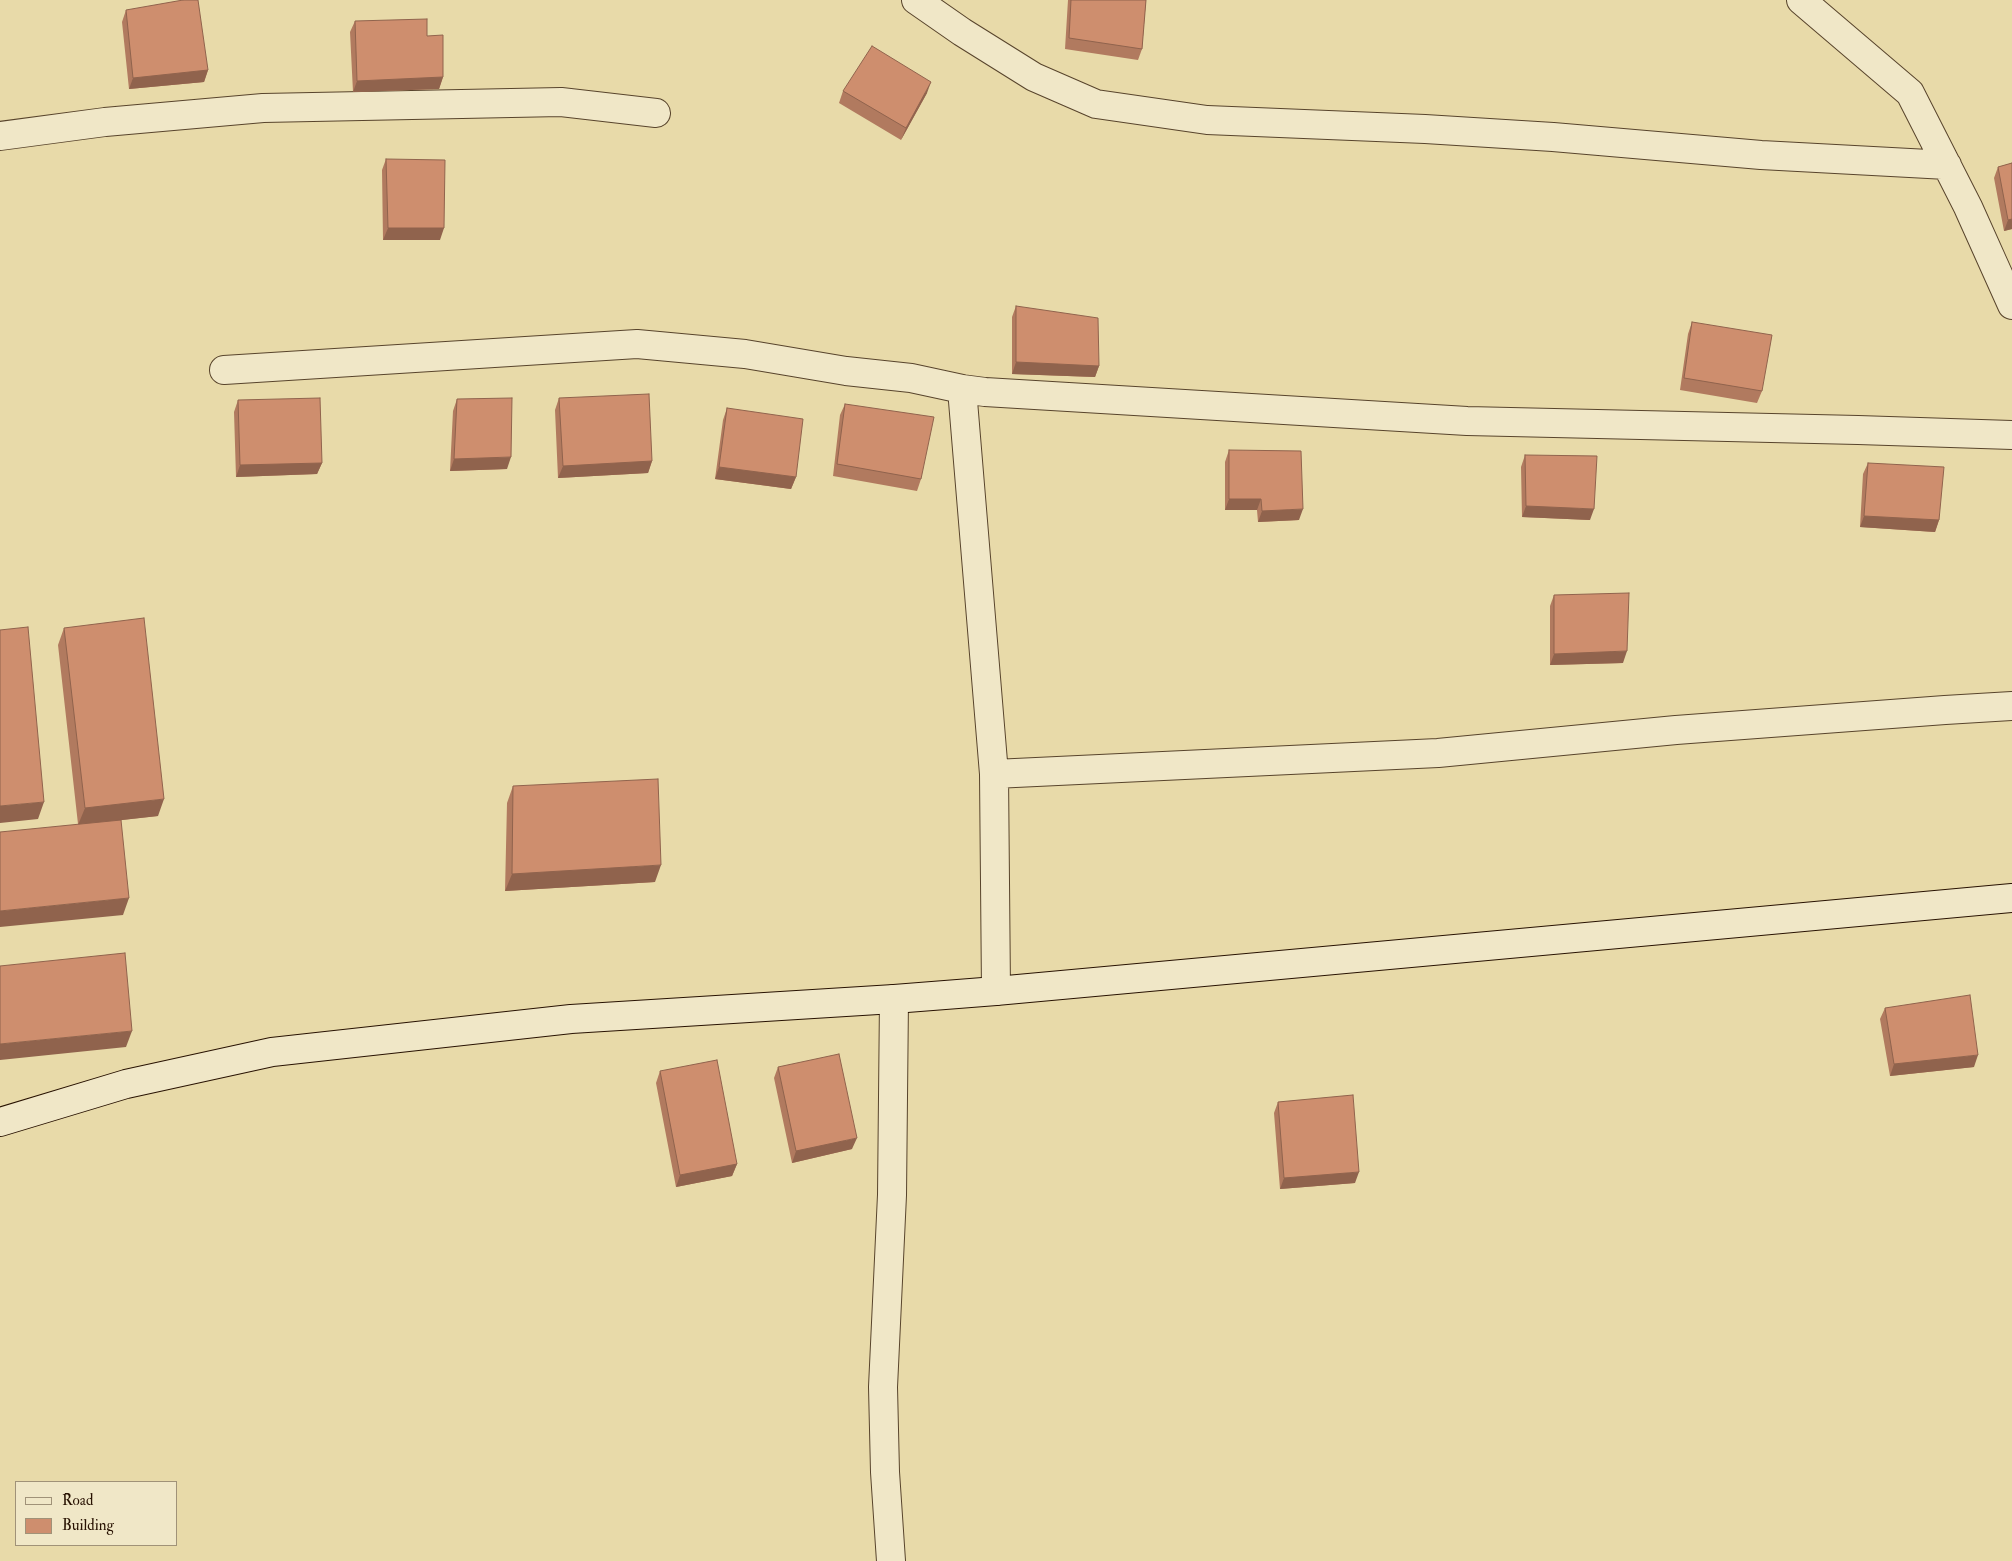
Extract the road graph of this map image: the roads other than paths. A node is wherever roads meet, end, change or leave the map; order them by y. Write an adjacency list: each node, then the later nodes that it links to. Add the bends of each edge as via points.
1 (916, 0): 5 (street, via 1034,77 1096,104 1207,120 1425,129 1761,155)
2 (1801, 0): 5 (street, via 1910,92)
3 (656, 113): 4 (street, via 561,102 263,108 105,122)
4 (0, 136)
5 (1948, 165): 6 (street)
6 (2012, 305)
7 (224, 370): 8 (street, via 637,344 745,354 911,378)
8 (962, 389): 9 (street, via 1467,421); 11 (street)
9 (2012, 435)
10 (2012, 706): 11 (street, via 1676,730 1438,754)
11 (994, 774): 13 (street)
12 (2012, 898): 13 (street)
13 (996, 991): 14 (street)
14 (894, 999): 15 (street, via 571,1019 272,1052 126,1084); 16 (street, via 892,1195 883,1387)
15 (0, 1122)
16 (891, 1561)

